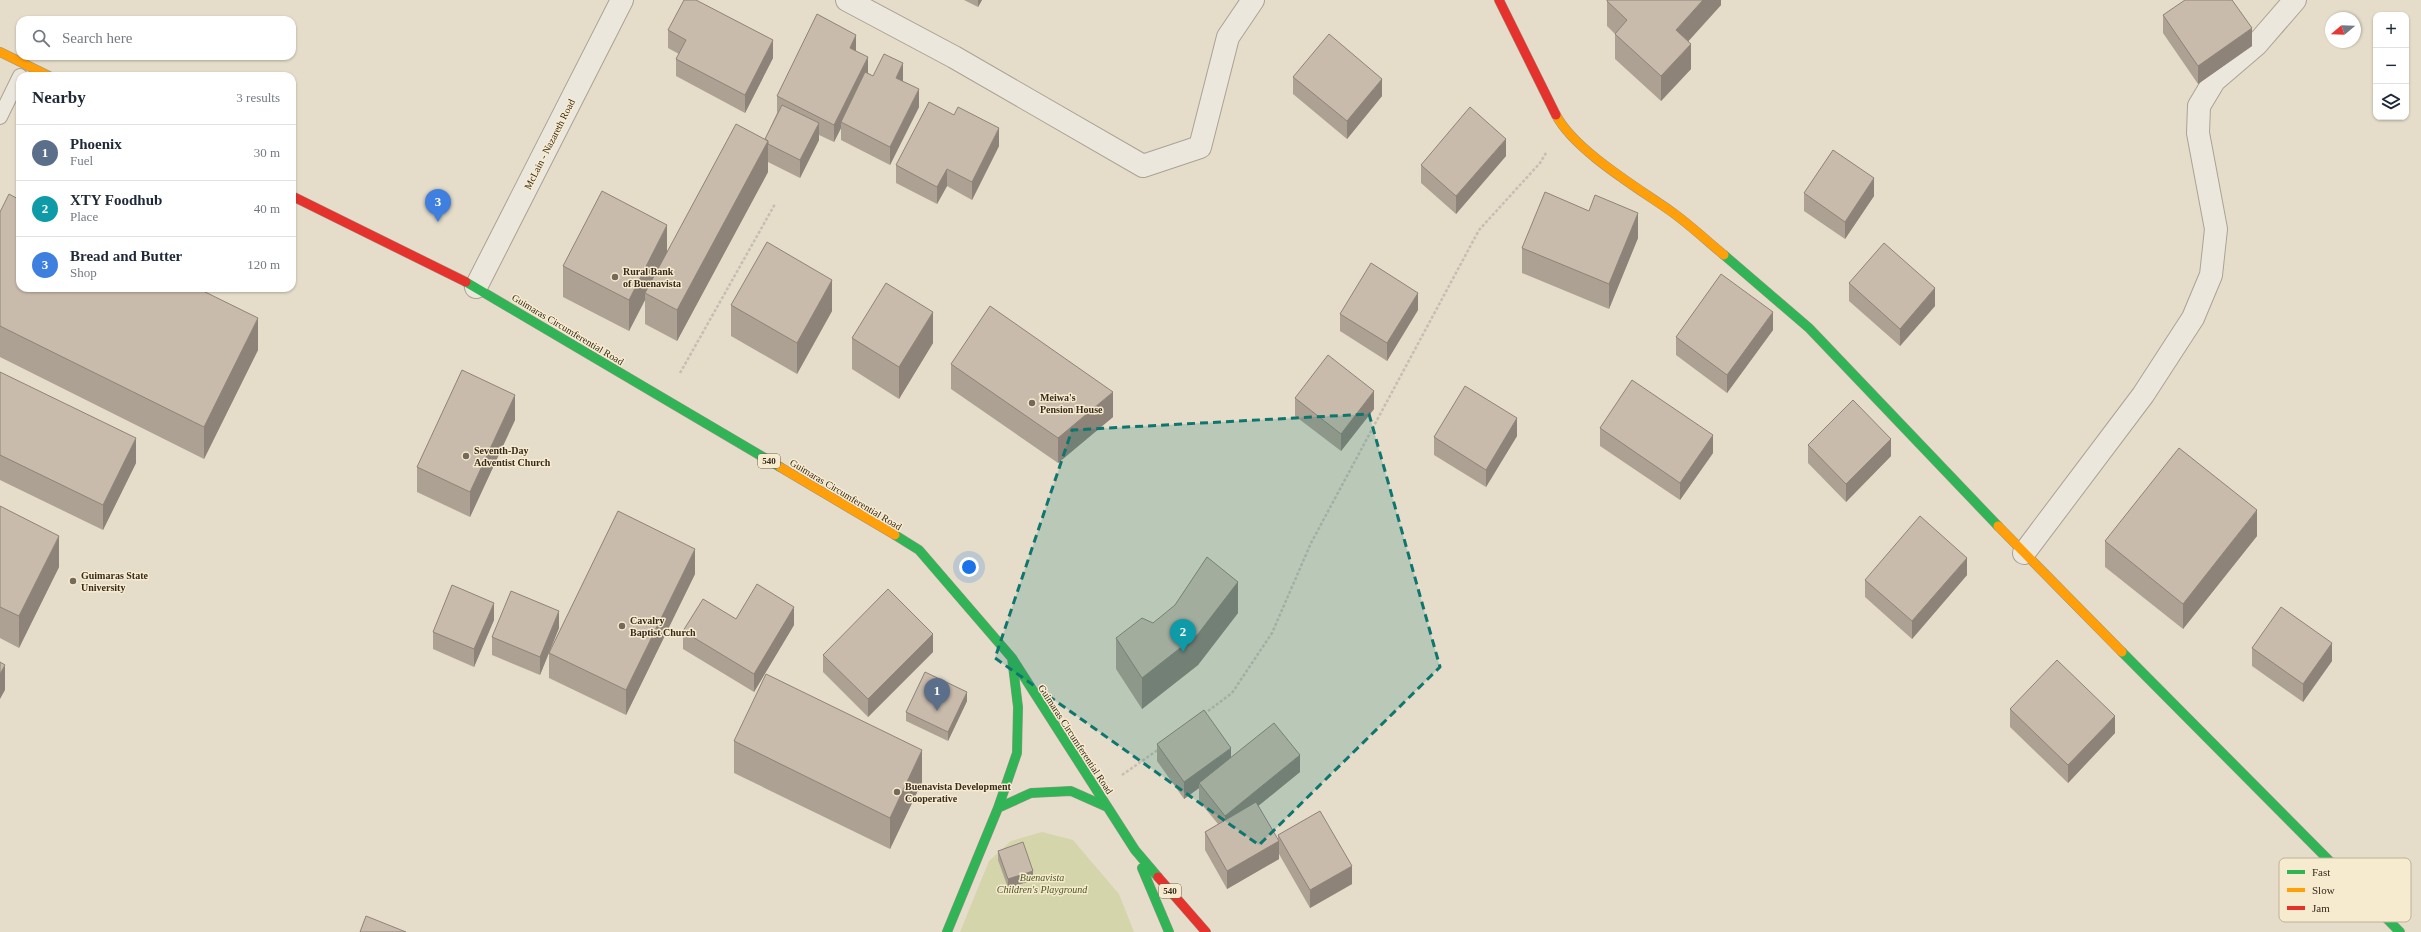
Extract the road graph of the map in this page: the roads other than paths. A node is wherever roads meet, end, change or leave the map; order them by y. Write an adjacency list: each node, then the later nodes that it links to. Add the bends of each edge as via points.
1 (622, 0): 11 (street, McLain - Nazareth Road)
2 (847, 0): 3 (street, via 954,57 1143,166 1200,147 1228,37)
3 (1253, 0)
4 (2295, 0): 12 (street, via 2256,45 2214,80 2199,106 2198,134 2216,229 2211,275 2193,318 2143,395)
5 (1503, 2): 12 (street, via 1528,62 1562,126 1611,170 1674,213 1809,328)
6 (0, 52): 7 (street)
7 (22, 72)
8 (16, 84): 9 (lane)
9 (0, 117)
10 (296, 198): 11 (street, Guimaras Circumferential Road / 540)
11 (476, 288): 13 (street, Guimaras Circumferential Road / 540, via 919,550)
12 (2024, 553): 17 (street)
13 (1012, 658): 14 (street, Guimaras Circumferential Road / 540); 15 (street, via 1018,707 1017,753)
14 (1107, 807): 15 (street, via 1072,790 1031,793); 16 (street, Guimaras Circumferential Road / 540)
15 (998, 808): 19 (street)
16 (1135, 850): 20 (street, Guimaras Circumferential Road / 540); 21 (street, Guimaras Circumferential Road / 540)
17 (2327, 858)
18 (2390, 922): 22 (street)
19 (946, 932)
20 (1169, 932)
21 (1206, 932)
22 (2400, 932)

